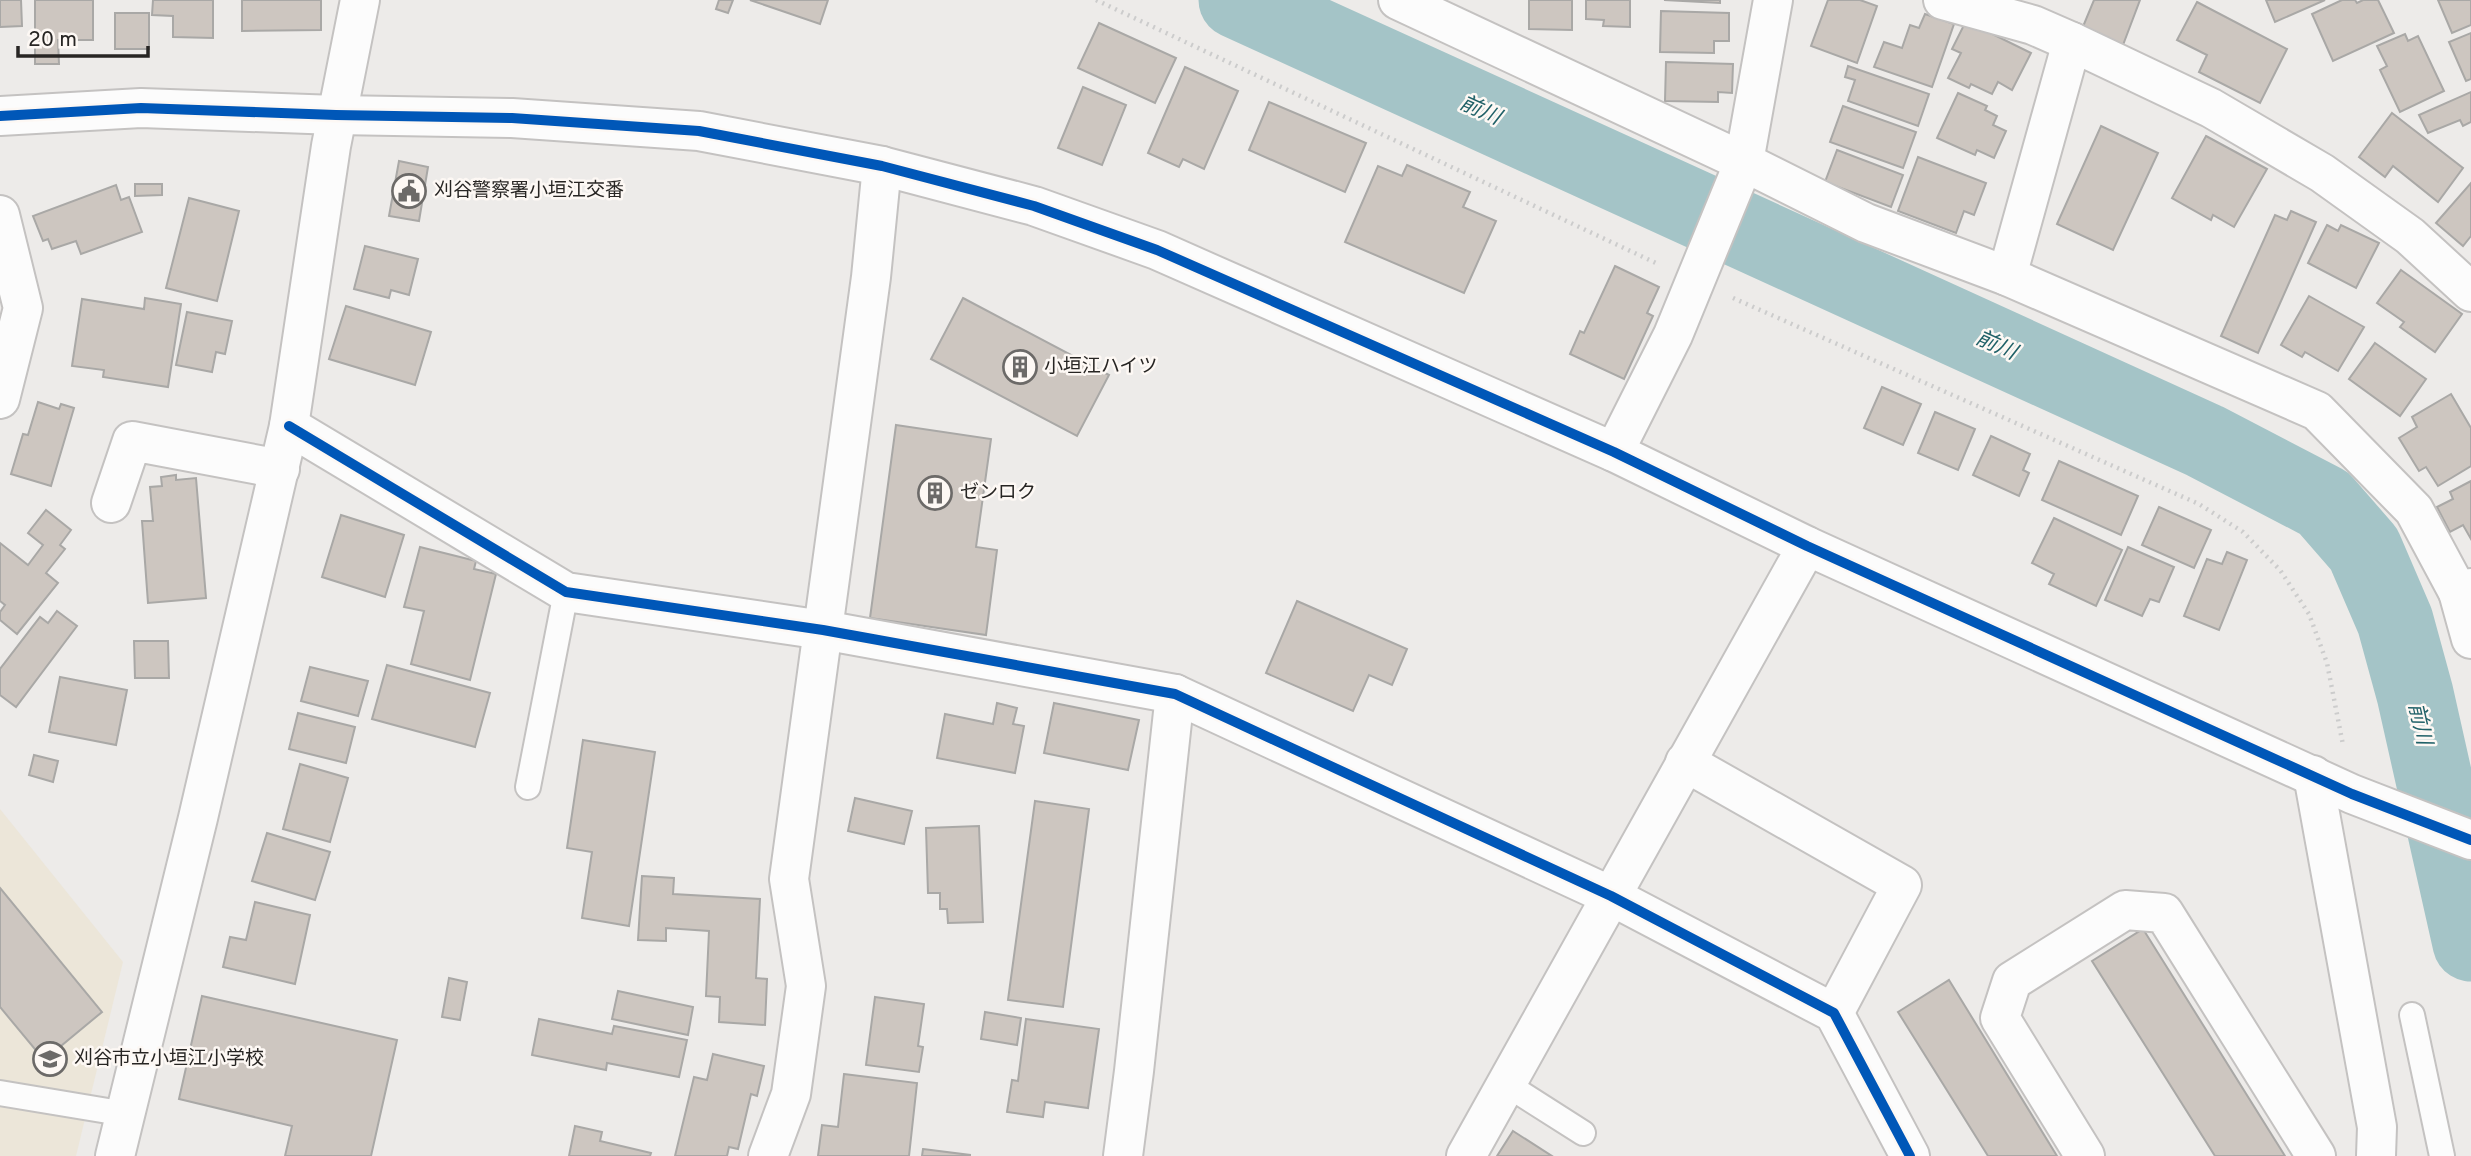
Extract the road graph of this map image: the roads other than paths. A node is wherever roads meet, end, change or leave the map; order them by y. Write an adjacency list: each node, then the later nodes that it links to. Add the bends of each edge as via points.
1 (360, 0): 6 (street)
2 (1398, 0): 8 (street)
3 (1773, 0): 8 (street)
4 (1943, 0): 5 (street, via 2033,25)
5 (2072, 42): 11 (street); 12 (street, via 2211,108 2322,173 2410,236)
6 (336, 115): 7 (street, via 141,108); 9 (street, via 512,118 699,131); 14 (street)
7 (0, 116)
8 (1744, 164): 11 (street, via 1866,223); 15 (street, via 1674,335)
9 (882, 166): 15 (street, via 1034,206 1157,250); 21 (street)
10 (0, 215): 13 (street, via 23,309)
11 (2007, 276): 19 (street, via 2317,411 2414,510)
12 (2471, 292)
13 (0, 399)
14 (289, 426): 16 (street); 20 (street)
15 (1614, 452): 18 (street)
16 (279, 469): 17 (street, via 132,441); 33 (street)
17 (111, 503)
18 (1807, 546): 24 (street); 25 (street)
19 (2465, 590): 22 (street)
20 (566, 592): 21 (street); 26 (lane)
21 (823, 630): 23 (street); 36 (street, via 789,879 806,986 791,1094)
22 (2471, 639)
23 (1175, 694): 28 (street); 37 (street)
24 (1685, 762): 28 (street); 29 (street, via 1902,885)
25 (2313, 775): 27 (street); 42 (street, via 2377,1127)
26 (528, 787)
27 (2471, 840)
28 (1611, 897): 29 (street); 31 (street)
29 (1834, 1013): 39 (street)
30 (2412, 1015): 43 (lane)
31 (1506, 1084): 34 (lane); 38 (street)
32 (0, 1093): 33 (lane)
33 (126, 1114): 35 (street)
34 (1583, 1133)
35 (115, 1156)
36 (768, 1156)
37 (1123, 1156)
38 (1466, 1156)
39 (1910, 1156)
40 (2085, 1156): 41 (street, via 2000,1018 2011,981 2125,910 2164,914)
41 (2316, 1156)
42 (2376, 1156)
43 (2442, 1156)

